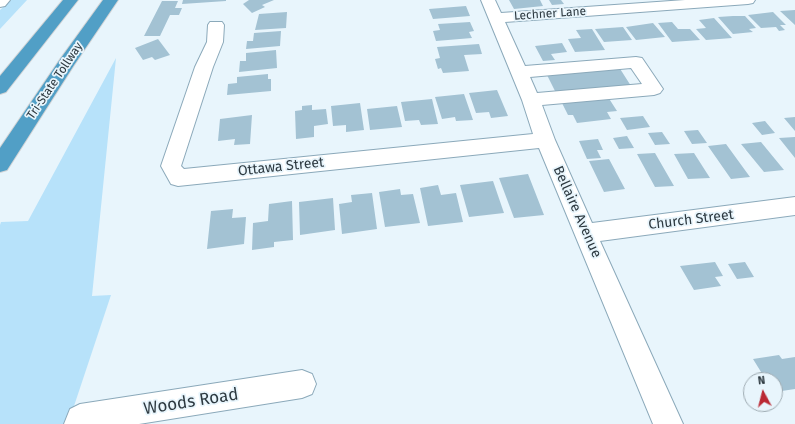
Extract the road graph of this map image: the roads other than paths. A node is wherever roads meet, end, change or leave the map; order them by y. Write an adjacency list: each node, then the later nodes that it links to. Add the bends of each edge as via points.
1 (3, 0): 6 (street)
2 (71, 0): 10 (highway)
3 (111, 0): 13 (highway, Tri-State Tollway, via 66,62)
4 (488, 0): 7 (street, Bellaire Avenue)
5 (748, 0): 7 (street, Lechner Lane)
6 (0, 3)
7 (495, 18): 9 (street, Bellaire Avenue)
8 (216, 25): 12 (street, Ottawa Street, via 215,42 204,67 171,166 178,178)
9 (518, 72): 11 (street, Bellaire Avenue); 11 (street, via 636,62 654,89)
10 (0, 88)
11 (531, 100): 12 (street, Bellaire Avenue)
12 (545, 140): 15 (street, Bellaire Avenue)
13 (0, 164)
14 (795, 206): 15 (street, Church Street)
15 (586, 233): 18 (street, Bellaire Avenue)
16 (302, 384): 17 (street, Woods Road)
17 (79, 422)
18 (668, 424)

